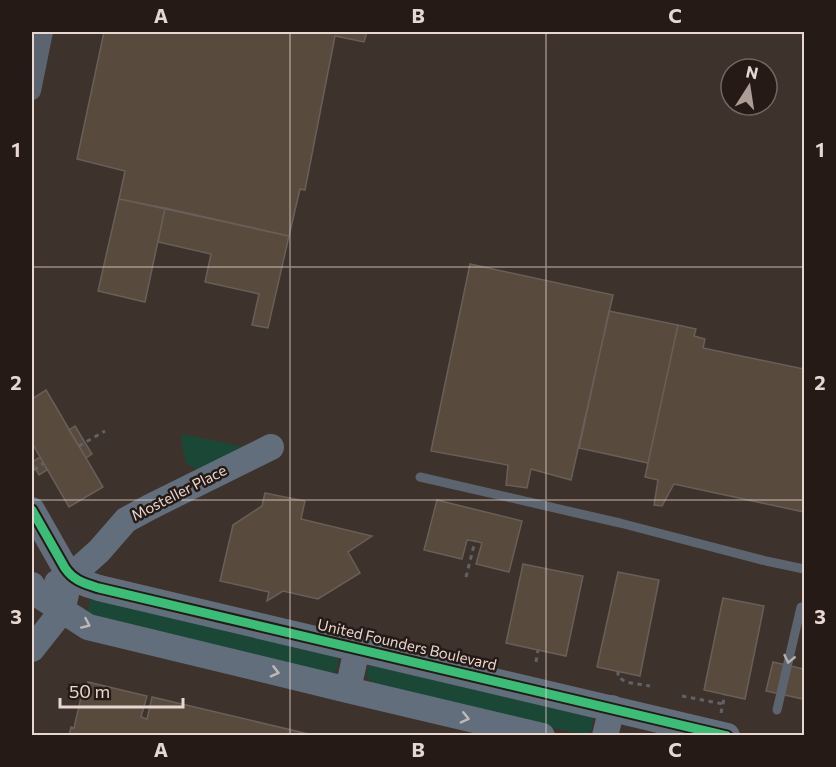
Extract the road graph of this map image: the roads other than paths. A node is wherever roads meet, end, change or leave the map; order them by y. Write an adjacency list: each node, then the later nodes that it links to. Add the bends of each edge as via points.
1 (44, 32): 2 (street)
2 (32, 91)
3 (271, 447): 7 (street, Mosteller Place, via 126,520)
4 (420, 477): 6 (lane)
5 (32, 510): 7 (street)
6 (804, 569)
7 (76, 579): 8 (street, Mosteller Place); 10 (street); 11 (street, United Founders Boulevard)
8 (33, 593): 10 (street)
9 (801, 607): 15 (lane, one-way to 15)
10 (62, 611): 12 (street); 13 (street, one-way to 13, via 88,627)
11 (357, 648): 13 (street); 14 (street, United Founders Boulevard)
12 (32, 649)
13 (348, 690): 17 (street, one-way to 17)
14 (612, 708): 16 (street, United Founders Boulevard); 18 (street)
15 (777, 710)
16 (711, 734)
17 (542, 735)
18 (605, 735)

